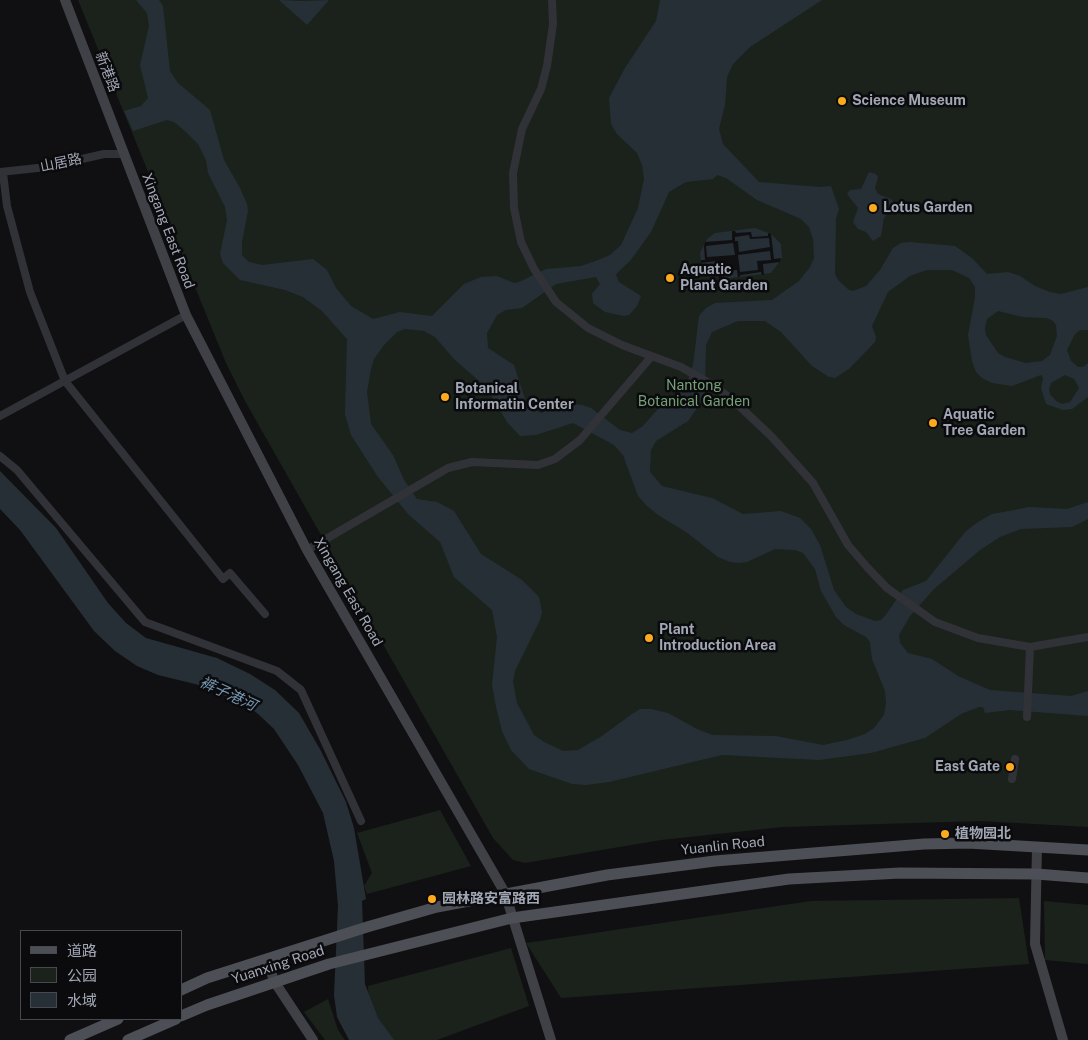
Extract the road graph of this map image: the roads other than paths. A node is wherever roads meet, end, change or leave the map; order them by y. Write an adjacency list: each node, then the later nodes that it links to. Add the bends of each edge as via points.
1 (65, 0): 3 (street, 新港路)
2 (552, 0): 6 (street, via 553,24 547,66 541,89 522,129 513,173 518,232 534,269 562,306 588,328)
3 (123, 154): 4 (street, 山居路, via 104,154 48,167); 5 (street, Xingang East Road)
4 (2, 173): 7 (street, via 7,206 30,292)
5 (186, 315): 7 (street); 10 (street, Xingang East Road)
6 (650, 357): 10 (street, via 580,440 555,459 538,465 472,462 448,468); 13 (street, via 681,367 711,384 760,424 813,483 848,545 887,588 949,629)
7 (66, 381): 8 (street); 11 (street, via 223,579 230,573)
8 (0, 416)
9 (0, 456): 17 (street, via 17,470 145,622 277,671 301,690)
10 (307, 550): 22 (street, Xingang East Road)
11 (265, 614)
12 (1088, 637): 13 (street)
13 (1030, 647): 14 (street)
14 (1027, 715)
15 (1015, 759): 16 (street)
16 (1012, 779)
17 (361, 821)
18 (1037, 847): 19 (main road, Yuanlin Road); 20 (street); 22 (main road, Yuanlin Road, via 924,844 725,860 607,875)
19 (1088, 850)
20 (1036, 874): 21 (main road); 23 (main road, via 900,872 789,879); 35 (street, via 1035,944)
21 (1088, 878)
22 (505, 894): 23 (street, Xingang East Road); 24 (main road, Yuanlin Road, via 437,907)
23 (512, 918): 26 (main road, Yuanxing Road, via 329,964); 34 (street, Xingang East Road)
24 (367, 927): 25 (main road, Yuanxing Road)
25 (267, 959): 26 (street); 27 (main road, Yuanxing Road)
26 (274, 982): 28 (main road, Yuanxing Road); 33 (street)
27 (182, 990)
28 (182, 1016)
29 (116, 1020): 31 (main road)
30 (174, 1020): 32 (main road)
31 (70, 1040)
32 (128, 1040)
33 (313, 1040)
34 (551, 1040)
35 (1063, 1040)

